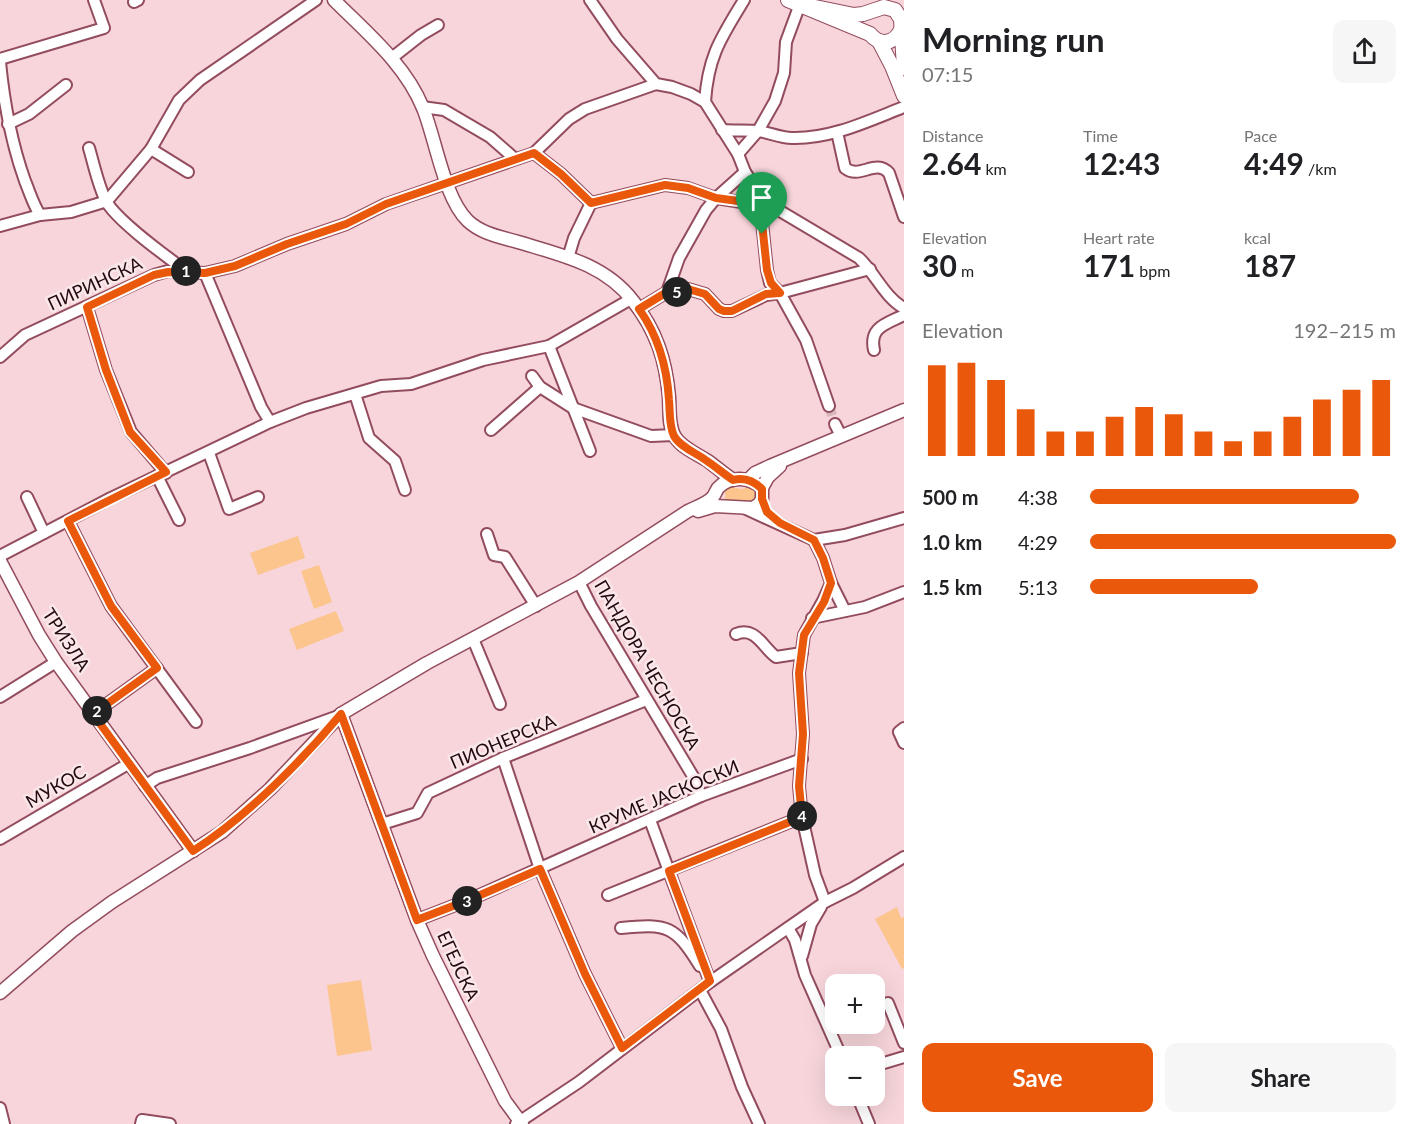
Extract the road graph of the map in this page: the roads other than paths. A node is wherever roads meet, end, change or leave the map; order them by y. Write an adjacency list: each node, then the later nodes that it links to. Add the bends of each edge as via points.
1 (94, 0): 13 (street, via 104,28)
2 (316, 0): 26 (street, via 200,80 179,100)
3 (334, 0): 12 (street)
4 (590, 0): 15 (street)
5 (744, 0): 18 (street, via 720,37 706,81)
6 (794, 2): 7 (main road, via 854,15); 11 (main road); 23 (street, via 784,73)
7 (876, 6): 8 (main road, via 895,10); 11 (main road, via 867,22)
8 (899, 7): 10 (main road)
9 (438, 25): 12 (street)
10 (901, 30): 11 (main road, via 890,41); 14 (main road)
11 (874, 37): 17 (main road)
12 (393, 57): 19 (street)
13 (0, 60): 21 (street)
14 (904, 68)
15 (656, 84): 18 (street, via 692,94); 27 (street, via 585,109)
16 (66, 85): 21 (street, via 29,114)
17 (904, 96)
18 (705, 102): 22 (street)
19 (423, 107): 29 (street, via 444,110 490,137); 32 (street)
20 (904, 107): 24 (street)
21 (8, 124): 37 (street, via 14,151)
22 (722, 130): 23 (street); 28 (street)
23 (758, 131): 24 (street, via 791,138); 28 (street)
24 (837, 132): 38 (street, via 845,168 856,173 878,166 884,168)
25 (88, 148): 35 (street)
26 (151, 149): 30 (street); 35 (street)
27 (534, 153): 29 (street, ПИРИНСКА); 36 (street)
28 (738, 154): 31 (street)
29 (514, 158): 32 (street, ПИРИНСКА)
30 (189, 172)
31 (745, 172): 33 (street); 34 (street)
32 (447, 182): 41 (street, via 468,221 487,234); 44 (street, ПИРИНСКА, via 235,266)
33 (716, 198): 34 (street); 36 (street, via 665,185); 46 (street, via 695,227)
34 (759, 199): 42 (street); 47 (street, via 767,270)
35 (106, 201): 37 (street, via 71,212); 40 (street, ПИРИНСКА)
36 (591, 203): 41 (street)
37 (40, 215): 39 (street)
38 (904, 217)
39 (0, 226)
40 (161, 253): 43 (street, ПИРИНСКА); 45 (street, ПИРИНСКА, via 162,260)
41 (568, 258): 48 (street, via 598,269)
42 (870, 268): 47 (street); 50 (street, via 882,288)
43 (186, 271): 44 (street, ПИРИНСКА); 45 (street)
44 (205, 273): 62 (street)
45 (154, 275): 49 (street, ПИРИНСКА)
46 (667, 292): 47 (street, via 688,289 705,294 724,311 732,311 766,294); 51 (street)
47 (780, 293): 59 (street, via 806,340)
48 (631, 299): 51 (street); 53 (street)
49 (87, 307): 55 (street, ПИРИНСКА, via 25,335); 71 (street, via 130,432)
50 (904, 308)
51 (639, 309): 65 (street, via 660,347 666,368)
52 (904, 315): 54 (street, via 879,328 872,341)
53 (549, 346): 58 (street, via 483,360 411,384 381,386); 60 (street)
54 (874, 350)
55 (0, 357)
56 (532, 376): 57 (street)
57 (540, 387): 60 (street); 64 (street)
58 (355, 394): 62 (street); 75 (street, via 369,438 394,461)
59 (829, 406)
60 (573, 408): 65 (street, via 651,436); 67 (street)
61 (904, 410): 66 (street)
62 (270, 422): 68 (street)
63 (835, 424): 66 (street)
64 (491, 429)
65 (674, 435): 70 (street, via 680,444)
66 (841, 436): 69 (street)
67 (590, 451)
68 (209, 453): 71 (street); 78 (street, via 229,509)
69 (788, 460): 72 (street); 76 (street, via 771,472)
70 (709, 462): 73 (street); 74 (street)
71 (162, 474): 82 (street); 83 (street)
72 (749, 479): 73 (street); 76 (street)
73 (733, 480): 74 (street)
74 (718, 488): 79 (street, via 720,501); 84 (street, via 713,497)
75 (405, 490)
76 (762, 494): 80 (street, via 759,504); 85 (street, via 767,512)
77 (27, 497): 86 (street)
78 (258, 497)
79 (726, 506): 80 (street); 84 (street, via 704,509)
80 (747, 508): 85 (street)
81 (904, 518): 88 (street)
82 (179, 520)
83 (68, 521): 86 (street); 101 (street, via 111,606)
84 (670, 523): 91 (street)
85 (780, 523): 88 (street)
86 (44, 533): 89 (street)
87 (487, 534): 94 (street, via 494,555 505,557)
88 (814, 540): 92 (street)
89 (0, 555)
90 (0, 561): 100 (street, ТРИЗЛА)
91 (579, 582): 94 (street); 103 (street, ПАНДОРА ЧЕСНОСКА)
92 (831, 583): 95 (street); 96 (street)
93 (904, 592): 95 (street)
94 (536, 606): 98 (street)
95 (845, 611): 96 (street)
96 (812, 618): 99 (street)
97 (736, 634): 99 (street, via 742,632 760,639 776,657)
98 (473, 639): 104 (street); 106 (street)
99 (802, 652): 111 (street)
100 (56, 662): 102 (street); 105 (street, ТРИЗЛА)
101 (157, 668): 105 (street); 107 (street)
102 (0, 697)
103 (646, 700): 110 (street, ПИОНЕРСКА); 114 (street, ПАНДОРА ЧЕСНОСКА)
104 (500, 704)
105 (93, 714): 112 (street, ТРИЗЛА)
106 (341, 714): 113 (street, via 157,778); 117 (street, ЕГЕЈСКА); 119 (street, via 270,789 222,832)
107 (196, 722)
108 (904, 728): 109 (street, via 899,732)
109 (904, 743)
110 (503, 758): 117 (street, ПИОНЕРСКА, via 428,793 417,813); 121 (street)
111 (802, 759): 114 (street, КРУМЕ ЈАСКОСКИ); 115 (street)
112 (128, 764): 113 (street, ТРИЗЛА); 118 (street, МУКОС)
113 (146, 786): 119 (street, ТРИЗЛА)
114 (701, 796): 116 (street, КРУМЕ ЈАСКОСКИ)
115 (802, 817): 122 (street); 124 (street)
116 (650, 820): 121 (street, КРУМЕ ЈАСКОСКИ); 122 (street)
117 (382, 824): 125 (street, ЕГЕЈСКА)
118 (0, 839)
119 (193, 851): 131 (street, via 72,931)
120 (904, 857): 124 (street)
121 (540, 869): 125 (street, КРУМЕ ЈАСКОСКИ); 135 (street)
122 (669, 871): 123 (street); 129 (street)
123 (608, 895)
124 (825, 902): 127 (street); 128 (street, via 811,924)
125 (417, 920): 140 (street, ЕГЕЈСКА, via 463,1020)
126 (621, 928): 129 (street, via 648,925 679,935)
127 (788, 928): 128 (street); 129 (street)
128 (801, 961): 134 (street)
129 (710, 981): 130 (street)
130 (700, 990): 135 (street); 144 (street, via 721,1029)
131 (0, 993)
132 (888, 1003): 133 (street)
133 (904, 1043)
134 (837, 1046)
135 (622, 1048): 140 (street)
136 (904, 1057): 137 (street)
137 (885, 1063)
138 (862, 1106): 145 (street)
139 (0, 1108): 141 (street)
140 (519, 1123)
141 (4, 1124)
142 (141, 1124): 143 (street, via 142,1120)
143 (170, 1124)
144 (759, 1124)
145 (869, 1124)

